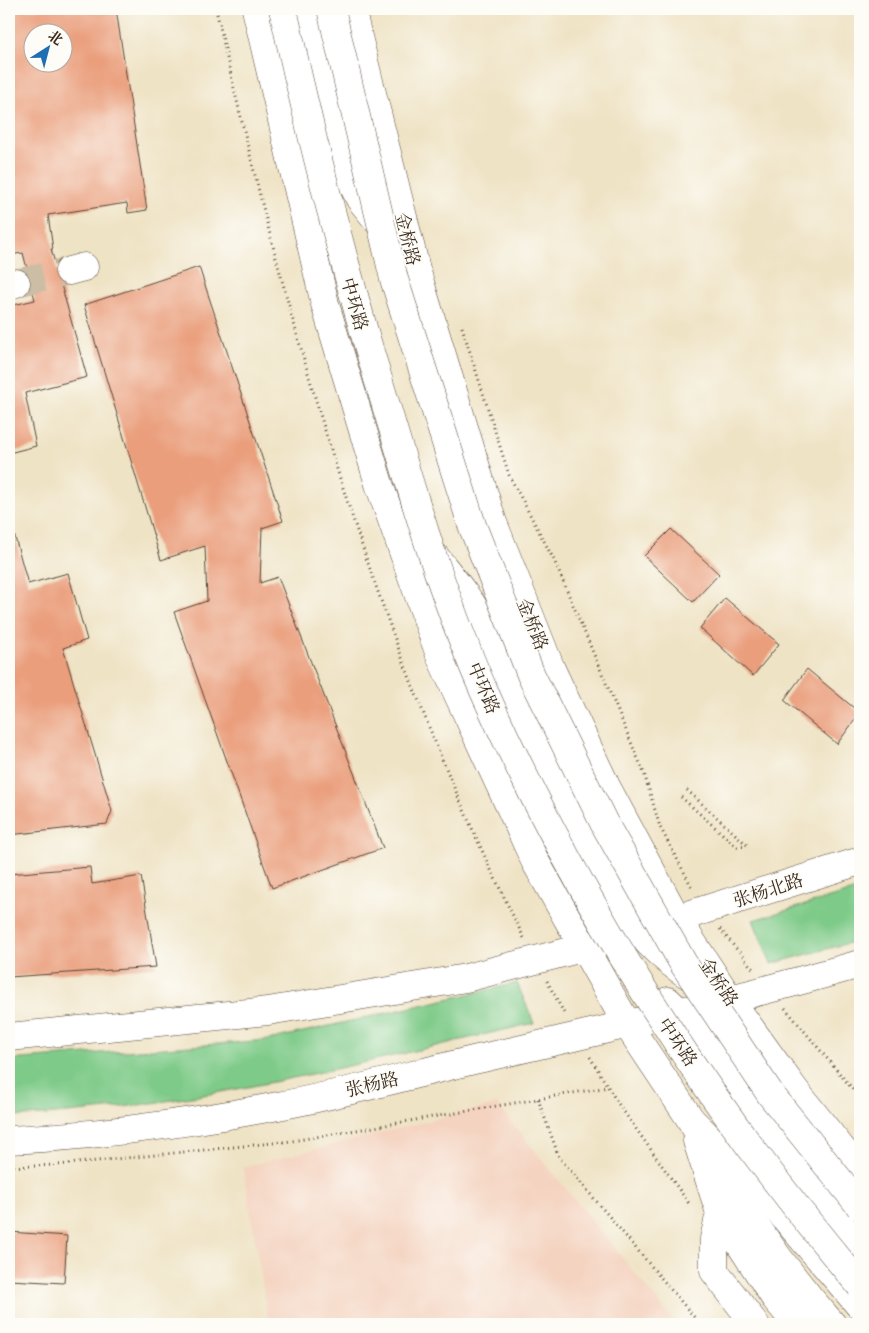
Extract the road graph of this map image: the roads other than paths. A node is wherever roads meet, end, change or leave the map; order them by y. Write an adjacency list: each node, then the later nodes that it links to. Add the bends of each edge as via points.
1 (256, 9): 7 (main road, via 325,304)
2 (283, 9): 23 (main road, 中环路, bridge, via 352,293 428,545 486,695 557,844 639,985 730,1119)
3 (305, 9): 6 (main road, via 337,153 360,199)
4 (330, 9): 20 (main road, bridge, via 394,279 472,525 531,676 604,823 683,963 771,1095)
5 (351, 9): 6 (main road, 金桥路)
6 (416, 269): 9 (main road, 金桥路, via 492,520 522,597 551,669 606,786)
7 (379, 484): 10 (main road, via 485,626 570,811 623,913); 11 (main road, via 441,658 535,861)
8 (860, 861): 9 (main road, 张杨北路)
9 (677, 919): 10 (main road); 13 (main road, 金桥路)
10 (637, 932): 11 (main road); 13 (main road, via 673,967)
11 (586, 947): 14 (main road, via 641,978); 15 (main road); 16 (main road, via 466,978 268,1012)
12 (860, 964): 13 (main road)
13 (730, 1000): 14 (main road, 张杨路); 19 (main road, 金桥路, via 794,1089)
14 (680, 1012): 15 (main road, 张杨路); 22 (main road, via 816,1195)
15 (627, 1024): 17 (main road); 18 (main road, 张杨路, via 279,1106 160,1126 61,1138)
16 (9, 1037)
17 (691, 1120): 21 (main road); 24 (main road, via 756,1184); 27 (main road, via 740,1204 795,1283)
18 (9, 1140)
19 (860, 1172)
20 (860, 1206)
21 (720, 1213): 25 (main road, via 714,1239 714,1271); 26 (main road, via 775,1298)
22 (860, 1248)
23 (860, 1285)
24 (860, 1306)
25 (755, 1324)
26 (798, 1324)
27 (832, 1324)

